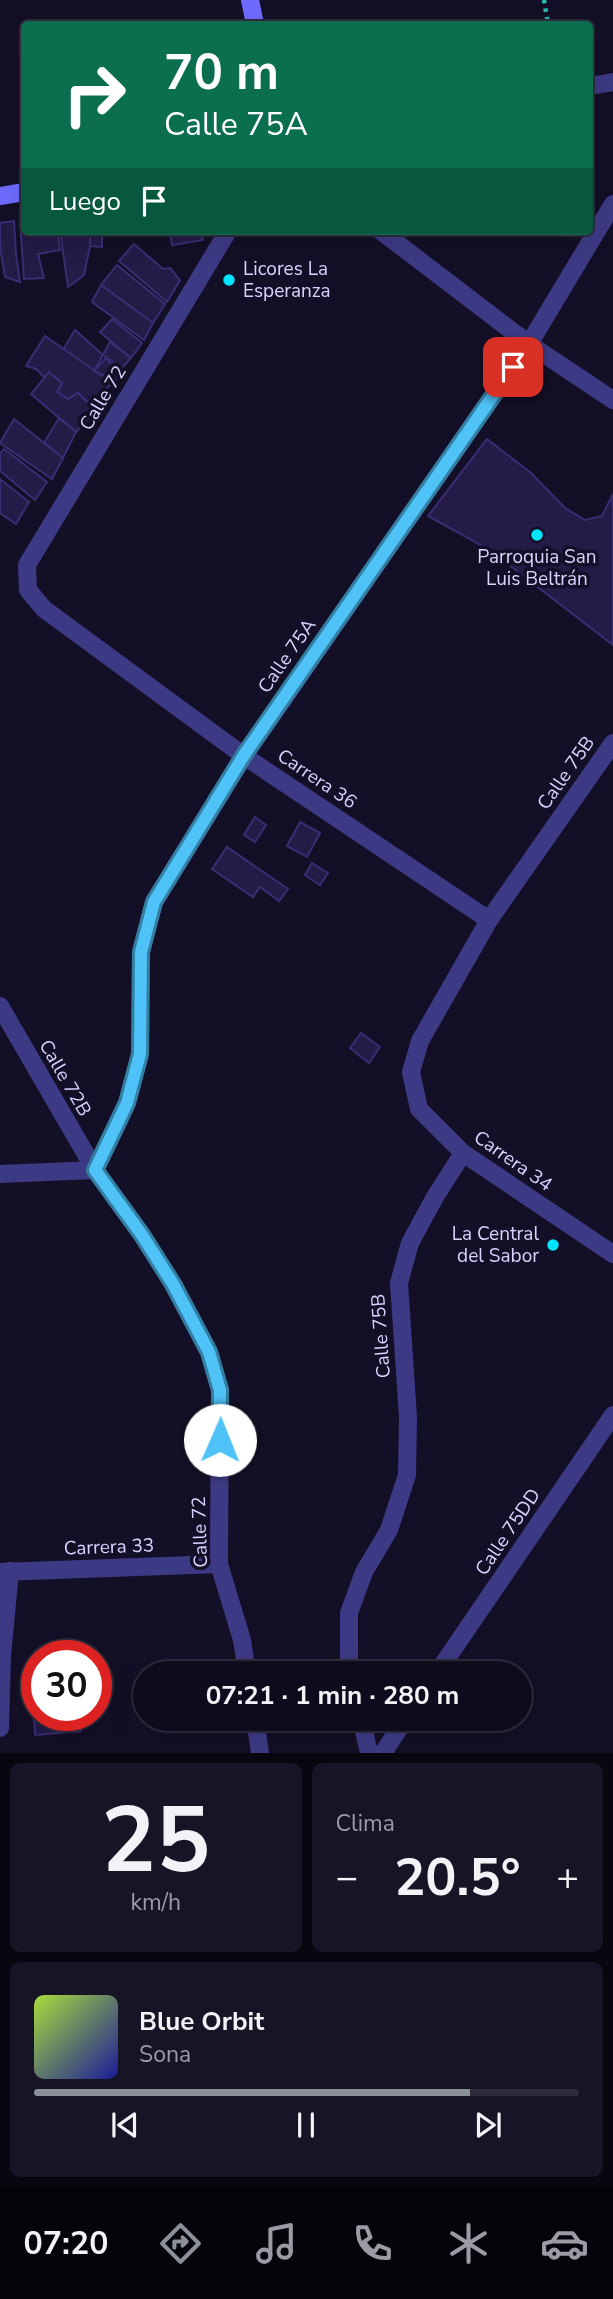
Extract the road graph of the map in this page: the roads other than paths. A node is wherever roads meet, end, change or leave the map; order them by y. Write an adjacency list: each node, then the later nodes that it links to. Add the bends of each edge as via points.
1 (250, 0): 2 (street)
2 (254, 21)
3 (613, 82): 4 (street)
4 (593, 85)
5 (21, 192): 6 (street)
6 (0, 196)
7 (613, 204): 10 (street, Calle 75A)
8 (226, 235): 12 (street, Calle 72, via 27,565)
9 (386, 235): 10 (street)
10 (529, 344): 11 (street); 14 (street, Calle 75A)
11 (613, 400)
12 (28, 590): 14 (street, Carrera 36, via 44,609)
13 (613, 743): 15 (street, Calle 75B)
14 (244, 755): 15 (street, Carrera 36); 19 (street, Calle 75A, via 154,902 141,952 140,1054 127,1103)
15 (489, 920): 17 (street, Calle 75B)
16 (0, 1006): 19 (street, Calle 72B)
17 (420, 1041): 18 (street, Carrera 34, via 411,1072 419,1109)
18 (463, 1153): 21 (street, Carrera 34); 26 (street, Calle 75B, via 410,1243 399,1283 407,1475 388,1530 364,1572 349,1614)
19 (95, 1170): 20 (street); 23 (street, Calle 72, via 173,1284 209,1352 220,1390)
20 (0, 1174)
21 (611, 1249)
22 (613, 1415): 27 (street, Calle 75DD)
23 (219, 1564): 24 (street, Carrera 33); 25 (street, Calle 72)
24 (5, 1572): 28 (street)
25 (245, 1661)
26 (349, 1661)
27 (445, 1661)
28 (0, 1728)
29 (257, 1731): 32 (street)
30 (364, 1731): 33 (street)
31 (397, 1731): 34 (street)
32 (260, 1753)
33 (369, 1753)
34 (383, 1753)

